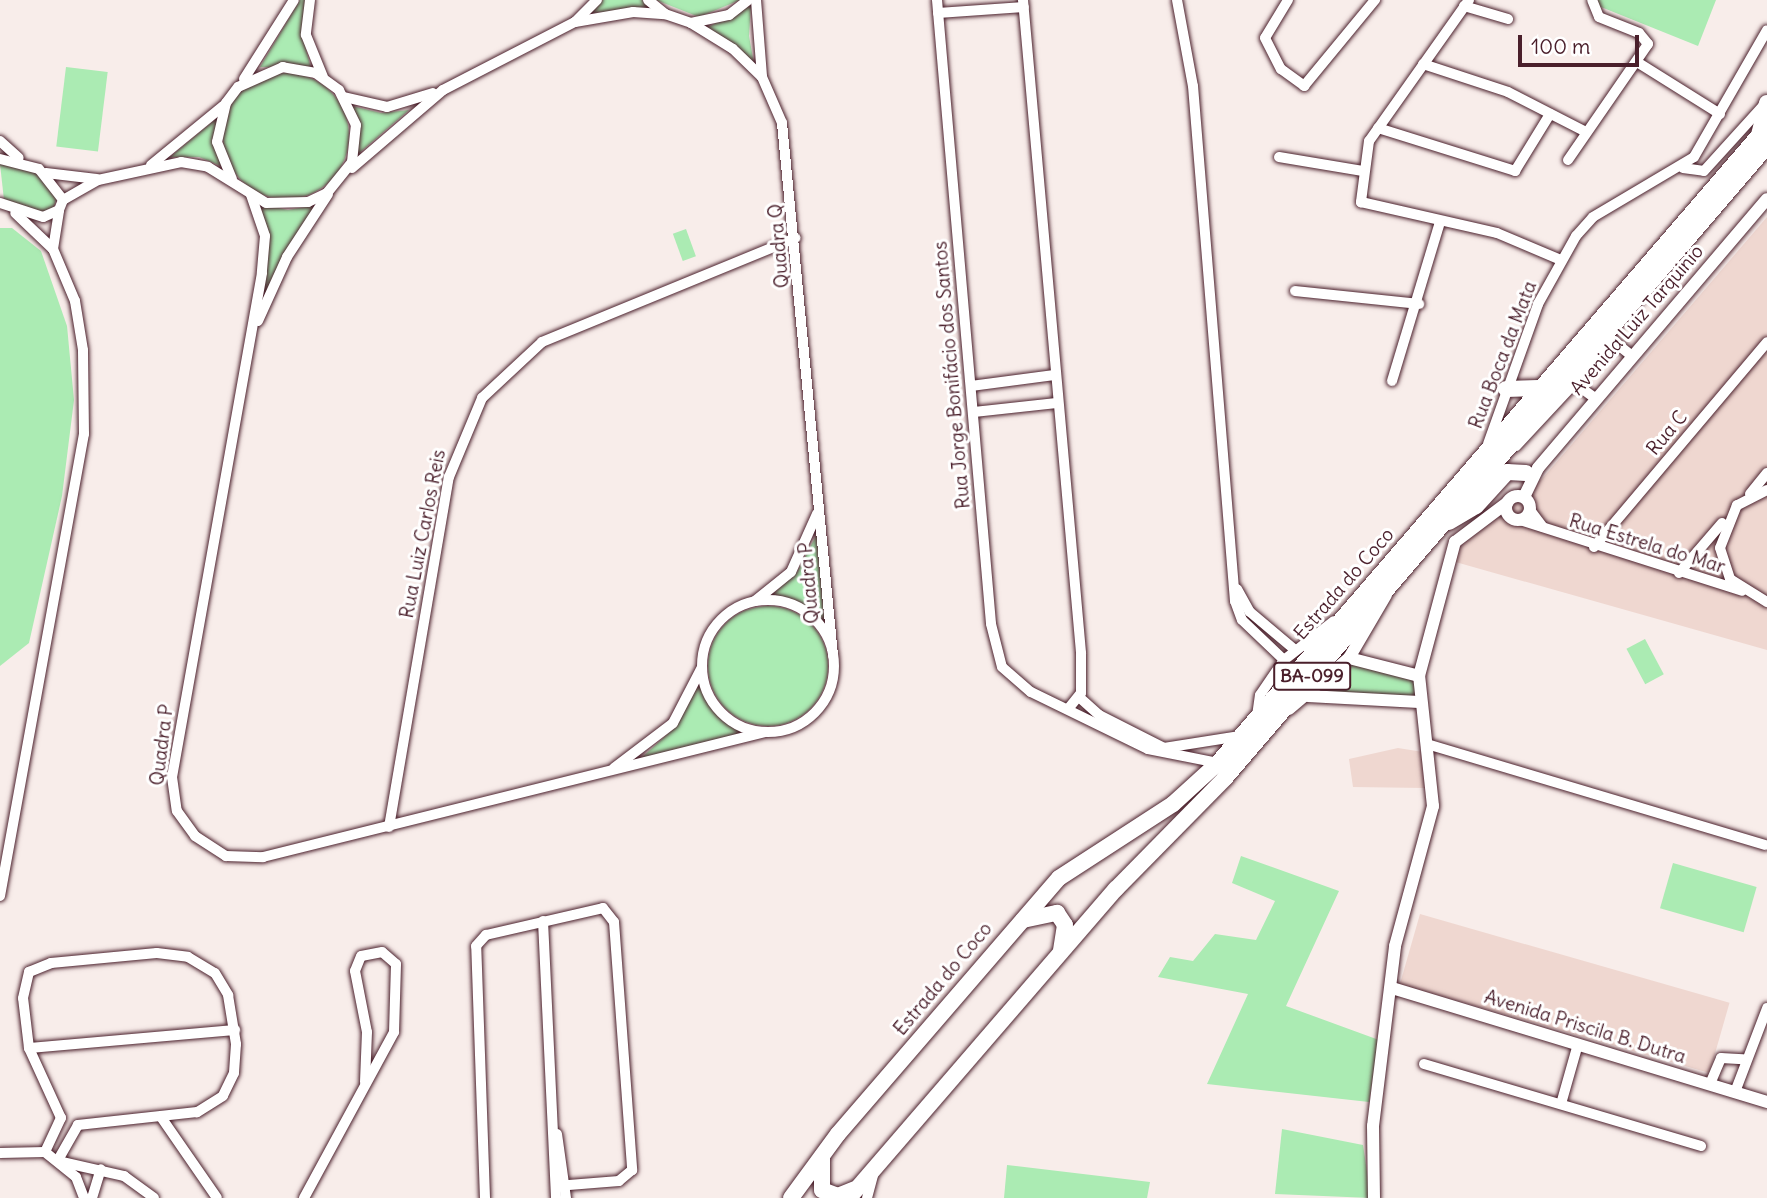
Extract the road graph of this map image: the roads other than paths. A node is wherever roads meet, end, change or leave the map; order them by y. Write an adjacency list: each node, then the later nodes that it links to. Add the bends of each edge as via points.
1 (294, 0): 24 (street)
2 (310, 0): 22 (street, via 306,35)
3 (597, 0): 17 (street)
4 (648, 0): 15 (street)
5 (748, 0): 18 (street, via 729,15)
6 (756, 0): 23 (street)
7 (937, 0): 14 (street, Rua Jorge Bonifácio dos Santos)
8 (1177, 0): 90 (street, via 1193,86 1234,582)
9 (1288, 0): 10 (street, via 1265,40 1294,81 1304,86 1323,70)
10 (1375, 0)
11 (1592, 0): 20 (street, via 1599,17 1645,37)
12 (1023, 3): 14 (street); 62 (street)
13 (1467, 3): 16 (street); 21 (street)
14 (938, 13): 65 (street, Rua Jorge Bonifácio dos Santos)
15 (665, 14): 17 (street, via 633,12); 18 (street, Quadra Q)
16 (1508, 19)
17 (575, 22): 25 (street)
18 (691, 23): 23 (street, Quadra Q, via 733,49)
19 (1767, 30): 30 (street, Rua Boca da Mata)
20 (1637, 62): 30 (street); 32 (street)
21 (1423, 64): 29 (street, via 1508,92); 31 (street)
22 (323, 77): 24 (street, via 283,67); 26 (street)
23 (762, 78): 53 (street, Quadra Q, via 782,122)
24 (238, 87): 27 (street)
25 (443, 90): 26 (street, via 387,107); 44 (street)
26 (344, 97): 44 (street, via 356,144)
27 (226, 103): 39 (street); 43 (street, via 217,142)
28 (1767, 103): 33 (highway); 40 (street, via 1704,172)
29 (1550, 114): 31 (street, via 1515,170); 32 (street)
30 (1720, 114): 40 (street, Rua Boca da Mata)
31 (1378, 128): 41 (street)
32 (1586, 132): 37 (street)
33 (1764, 136): 59 (highway, Estrada do Coco / BA-099); 66 (highway, Estrada do Coco / BA-099)
34 (0, 141): 38 (street)
35 (1279, 157): 41 (street)
36 (0, 159): 38 (street)
37 (1568, 160)
38 (25, 163): 42 (street)
39 (150, 166): 43 (street, via 193,162); 45 (street)
40 (1684, 168): 55 (street, Rua Boca da Mata, via 1593,217)
41 (1363, 171): 52 (street, via 1360,196 1366,207)
42 (44, 173): 45 (street); 50 (street)
43 (232, 179): 47 (street)
44 (342, 179): 46 (street)
45 (98, 180): 50 (street)
46 (332, 188): 47 (street, via 287,205); 58 (street, via 287,257)
47 (251, 195): 58 (street, Quadra P, via 265,236)
48 (1767, 199): 61 (street, Avenida Luiz Tarquinio)
49 (0, 203): 51 (street)
50 (61, 205): 51 (street, via 43,217); 54 (street)
51 (15, 213): 54 (street)
52 (1440, 222): 55 (street, via 1507,236); 57 (street)
53 (796, 238): 77 (street, Quadra Q); 113 (street, Rua Luiz Carlos Reis, via 542,342 482,398 449,477)
54 (52, 249): 115 (street, via 79,319 83,434)
55 (1561, 260): 67 (street, Rua Boca da Mata)
56 (1295, 290): 57 (street)
57 (1419, 304): 63 (street)
58 (252, 334): 113 (street, Quadra P, via 174,757 177,811 209,848 244,858)
59 (1609, 338): 61 (street); 64 (street); 71 (highway, Estrada do Coco / BA-099)
60 (1767, 342): 84 (street, Rua C)
61 (1632, 356): 68 (street, Avenida Luiz Tarquinio)
62 (1054, 375): 65 (street); 69 (street)
63 (1392, 381)
64 (1577, 385): 68 (street); 71 (street, via 1530,436)
65 (971, 386): 70 (street, Rua Jorge Bonifácio dos Santos)
66 (1538, 388): 67 (highway); 71 (highway, Estrada do Coco / BA-099)
67 (1506, 389): 71 (street, Rua Boca da Mata)
68 (1596, 399): 72 (street, Avenida Luiz Tarquinio)
69 (1057, 403): 70 (street); 101 (street, via 1081,653)
70 (974, 412): 103 (street, Rua Jorge Bonifácio dos Santos, via 996,650 1012,680)
71 (1492, 453): 82 (highway, Estrada do Coco / BA-099); 91 (highway, Estrada do Coco / BA-099)
72 (1532, 470): 76 (street, Avenida Luiz Tarquinio); 82 (highway, via 1507,472 1476,506)
73 (1767, 473): 75 (street)
74 (1767, 490): 75 (street)
75 (1748, 497): 79 (street)
76 (1515, 499): 78 (street); 80 (street, Avenida Luiz Tarquinio); 81 (street)
77 (819, 506): 88 (street, via 792,572); 95 (street, Quadra P)
78 (1530, 510): 81 (street); 83 (street, Rua Estrela do Mar)
79 (1728, 516): 85 (street); 87 (street, via 1720,548)
80 (1485, 518): 81 (street); 99 (street, Avenida Luiz Tarquinio, via 1455,542)
81 (1515, 518): 83 (street, Rua Estrela do Mar)
82 (1440, 526): 86 (highway, Estrada do Coco / BA-099)
83 (1543, 528): 84 (street, Rua Estrela do Mar)
84 (1594, 547): 85 (street, Rua Estrela do Mar)
85 (1679, 573): 87 (street, Rua Estrela do Mar)
86 (1391, 584): 96 (street); 104 (highway, Estrada do Coco / BA-099)
87 (1742, 592): 89 (street, Rua Estrela do Mar)
88 (755, 601): 95 (street, via 806,612); 98 (street, via 722,618 703,650)
89 (1767, 602)
90 (1241, 608): 92 (street); 94 (street)
91 (1350, 612): 93 (street); 105 (highway, Estrada do Coco / BA-099)
92 (1283, 640): 93 (street); 94 (street)
93 (1294, 649): 97 (street)
94 (1274, 651): 97 (street)
95 (834, 656): 106 (street, via 828,694 818,710 785,730)
96 (1349, 658): 99 (street); 100 (street)
97 (1284, 660): 105 (street, via 1260,695)
98 (701, 669): 106 (street, via 714,706 728,720); 112 (street, via 673,723)
99 (1419, 676): 102 (street, Avenida Luiz Tarquinio)
100 (1308, 696): 102 (street); 104 (street)
101 (1079, 698): 103 (street); 107 (street)
102 (1419, 702): 109 (street, Avenida Luiz Tarquinio)
103 (1068, 709): 107 (street, Rua Jorge Bonifácio dos Santos)
104 (1277, 717): 118 (highway, Estrada do Coco / BA-099)
105 (1258, 718): 108 (highway, Estrada do Coco / BA-099)
106 (765, 733): 112 (street, Quadra P)
107 (1124, 734): 110 (street)
108 (1241, 736): 110 (street); 111 (highway, Estrada do Coco / BA-099)
109 (1430, 746): 114 (street); 119 (street, Avenida Luiz Tarquinio, via 1433,806 1400,921)
110 (1159, 750): 111 (street)
111 (1218, 763): 117 (highway, Estrada do Coco / BA-099, via 1165,810 1059,878)
112 (606, 774): 113 (street, Quadra P)
113 (389, 827)
114 (1765, 845)
115 (0, 896)
116 (543, 921): 138 (street); 146 (street, via 603,908 614,922 632,1170 619,1181); 153 (street, via 486,935 476,946)
117 (1017, 923): 118 (highway, via 1057,913 1065,925); 140 (highway, Estrada do Coco / BA-099)
118 (1060, 951): 147 (highway, Estrada do Coco / BA-099, via 876,1164)
119 (1392, 988): 122 (street, Avenida Priscila B. Dutra); 157 (street, Avenida Luiz Tarquinio, via 1373,1126)
120 (1767, 1008): 126 (street)
121 (234, 1030): 123 (street); 123 (street, via 228,995 215,973 188,957 157,953 51,963 29,972 23,998); 133 (street, via 237,1060 223,1096 197,1112)
122 (1578, 1044): 129 (street, Avenida Priscila B. Dutra); 132 (street)
123 (29, 1048): 135 (street)
124 (368, 1048): 125 (street); 125 (street, via 355,971 361,956 382,952 396,964 399,988 394,1032); 128 (street)
125 (384, 1052): 128 (street)
126 (1743, 1059): 129 (street, via 1721,1058); 130 (street)
127 (1424, 1064): 132 (street)
128 (365, 1082): 152 (street)
129 (1710, 1084): 130 (street, Avenida Priscila B. Dutra)
130 (1735, 1092): 131 (street, Avenida Priscila B. Dutra)
131 (1767, 1102)
132 (1561, 1104): 139 (street)
133 (173, 1115): 134 (street); 137 (street)
134 (160, 1117): 136 (street); 137 (street)
135 (61, 1118): 136 (street); 142 (street)
136 (78, 1125): 143 (street)
137 (171, 1131): 151 (street)
138 (557, 1133): 145 (street); 146 (street)
139 (1701, 1146)
140 (824, 1151): 147 (highway, via 822,1191); 156 (highway, Estrada do Coco / BA-099)
141 (0, 1153): 142 (street)
142 (45, 1153): 143 (street)
143 (60, 1161): 144 (street); 148 (street)
144 (101, 1169): 149 (street); 150 (street, via 138,1183)
145 (556, 1186): 146 (street); 154 (street)
146 (567, 1186): 155 (street)
147 (857, 1195)
148 (84, 1198)
149 (92, 1198)
150 (154, 1198)
151 (217, 1198)
152 (304, 1198)
153 (485, 1198)
154 (556, 1198)
155 (566, 1198)
156 (791, 1198)
157 (1374, 1198)

